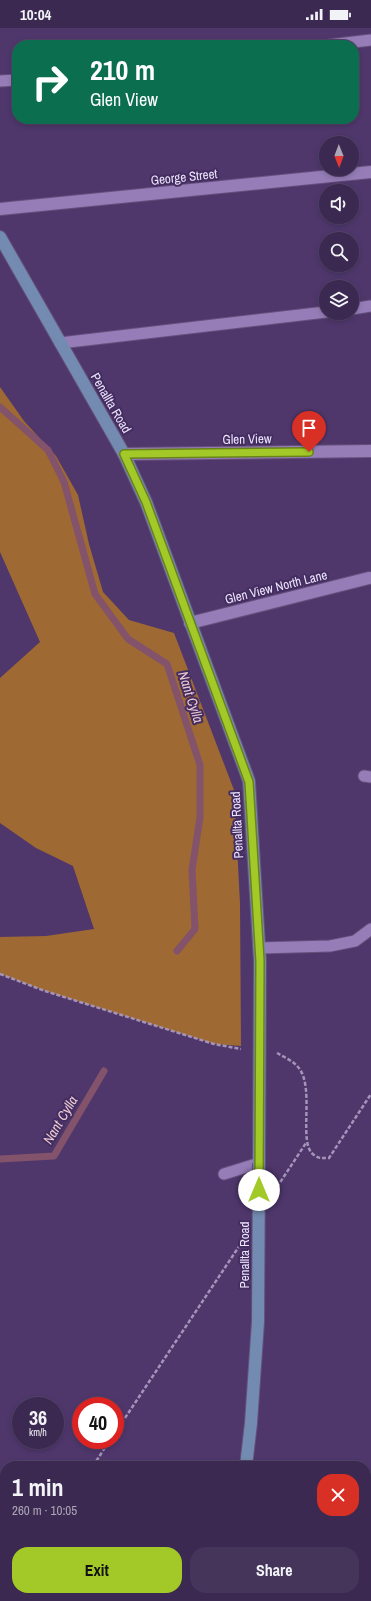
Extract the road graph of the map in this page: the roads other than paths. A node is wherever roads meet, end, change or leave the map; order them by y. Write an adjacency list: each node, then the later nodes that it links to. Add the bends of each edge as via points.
1 (371, 40): 2 (lane)
2 (359, 41)
3 (12, 80): 4 (lane)
4 (0, 81)
5 (371, 172): 6 (street, George Street)
6 (0, 209)
7 (0, 237): 11 (street, Penallta Road)
8 (371, 306): 9 (lane)
9 (359, 308)
10 (319, 313): 11 (lane)
11 (60, 343): 13 (street, Penallta Road)
12 (371, 451): 13 (street, Glen View)
13 (124, 454): 15 (street, Penallta Road, via 146,502)
14 (369, 578): 15 (street, Glen View North Lane)
15 (190, 622): 17 (street, Penallta Road, via 249,782)
16 (371, 929): 17 (lane, via 355,941 330,946)
17 (259, 948): 18 (street, Penallta Road)
18 (259, 1163): 19 (lane); 20 (street, Penallta Road, bridge, via 258,1322)
19 (224, 1174)
20 (247, 1461)

